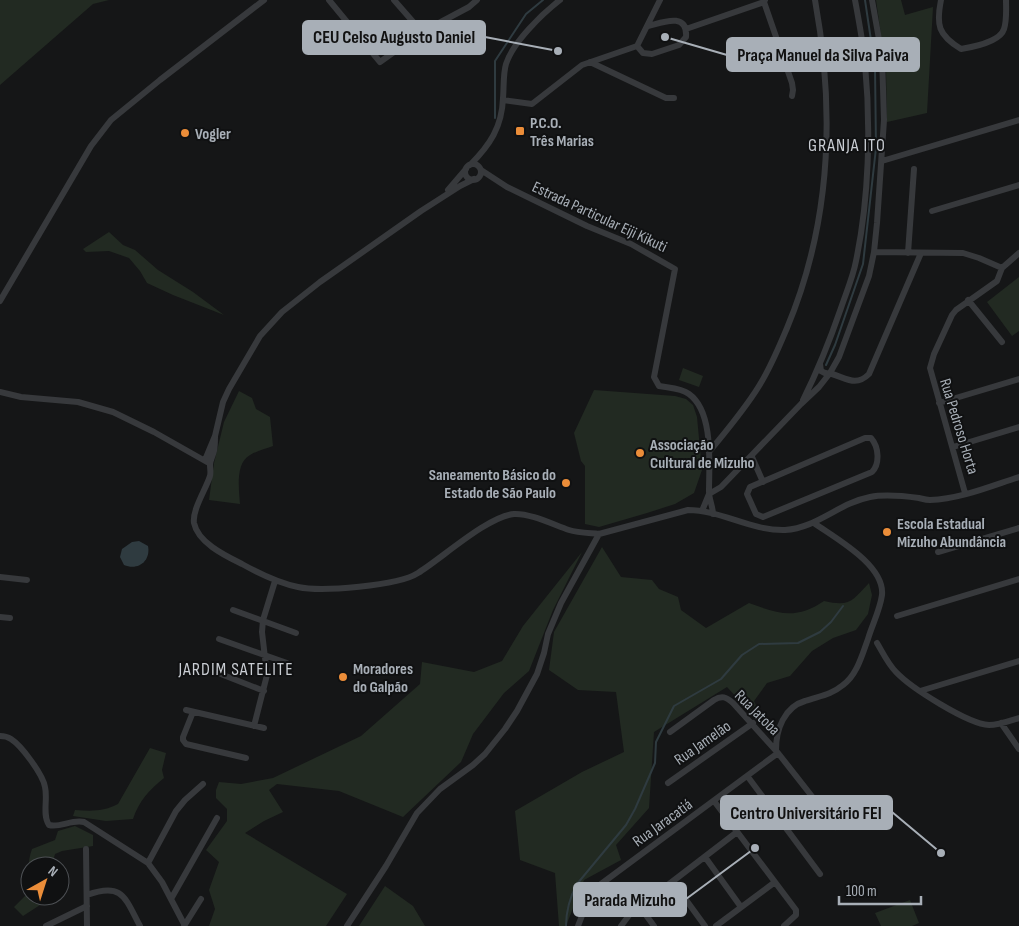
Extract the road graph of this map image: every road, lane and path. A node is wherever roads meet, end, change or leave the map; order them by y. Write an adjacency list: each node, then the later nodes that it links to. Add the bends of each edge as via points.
1 (264, 0): 39 (street, via 111,120 91,146)
2 (329, 0): 15 (street, via 380,62)
3 (394, 0): 15 (street)
4 (477, 0): 15 (street)
5 (560, 0): 22 (street, via 536,21 509,57)
6 (660, 0): 13 (street)
7 (816, 0): 49 (street, via 824,53 827,132 824,188 810,259 796,307 770,366 747,405)
8 (855, 0): 41 (street, via 866,75 868,152 865,189 856,263)
9 (872, 0): 25 (street, via 882,56)
10 (941, 0): 11 (street, via 939,28 961,49 980,45 1001,34)
11 (1006, 0)
12 (765, 1): 14 (street); 20 (street, via 794,90)
13 (648, 26): 14 (street, via 675,20); 16 (street)
14 (686, 29): 16 (street, via 682,42 669,48 647,54)
15 (422, 32)
16 (637, 46): 17 (street)
17 (600, 59): 18 (street); 19 (street)
18 (590, 62): 19 (street); 22 (street, via 577,67 534,103)
19 (606, 69): 21 (street, via 666,98)
20 (792, 96)
21 (674, 98)
22 (503, 100): 24 (street, via 498,128)
23 (1019, 120): 25 (street)
24 (480, 154): 26 (street); 27 (street)
25 (882, 161): 33 (street)
26 (468, 167): 27 (street, via 476,164); 29 (street, via 467,176); 31 (street)
27 (480, 168): 29 (street, via 478,177); 49 (street, Estrada Particular Eiji Kikuti, via 507,187 632,244 675,269 654,377 656,384 684,391 696,400 704,415)
28 (914, 169): 34 (street)
29 (474, 179): 31 (street)
30 (1019, 185): 32 (street)
31 (442, 196): 51 (street, via 294,301 271,324 229,388)
32 (932, 211)
33 (874, 252): 34 (street); 42 (street, via 863,293)
34 (908, 253): 35 (street)
35 (921, 253): 37 (street, via 963,253); 42 (street, via 870,372 856,381)
36 (1019, 253): 37 (street, Rua Pedroso Horta)
37 (1002, 268): 38 (street, Rua Pedroso Horta, via 997,281)
38 (968, 300): 40 (street); 45 (street, Rua Pedroso Horta, via 952,315 931,361 930,374)
39 (0, 301)
40 (1002, 342)
41 (820, 364): 42 (street, via 821,371); 46 (street)
42 (830, 373): 46 (street)
43 (1019, 379): 45 (street)
44 (0, 392): 51 (street, via 78,402 113,412)
45 (939, 403): 48 (street, Rua Pedroso Horta)
46 (801, 404): 50 (street)
47 (1019, 427): 48 (street)
48 (953, 447): 55 (street, Rua Pedroso Horta)
49 (709, 452): 54 (street)
50 (752, 457): 53 (street); 54 (street, via 722,487)
51 (207, 462): 65 (street, via 209,480 194,519 199,533 225,554)
52 (1019, 477): 55 (street)
53 (763, 482): 53 (street, via 870,438 875,442 878,459 872,472 761,517 756,514 747,494 750,487)
54 (709, 494): 56 (street); 57 (street)
55 (965, 494): 58 (street, via 928,500 870,497)
56 (702, 511): 57 (street); 60 (street, via 680,511)
57 (713, 514): 58 (street, via 772,530 797,529)
58 (814, 523): 88 (street, via 870,566 880,580 882,596 852,675 834,692 794,706 780,724)
59 (1019, 528): 61 (street)
60 (599, 534): 65 (street, via 571,530 514,514 483,528 406,579 318,589); 113 (street, via 561,603 537,674 517,711 485,754 440,789 417,813)
61 (938, 552)
62 (0, 577): 64 (street)
63 (1019, 579): 67 (street)
64 (27, 580)
65 (275, 581): 70 (street)
66 (233, 610): 70 (street)
67 (897, 616)
68 (0, 617): 69 (street)
69 (10, 618)
70 (262, 620): 71 (street); 74 (street)
71 (296, 633)
72 (219, 639): 74 (street)
73 (878, 643): 78 (street, via 896,672)
74 (264, 655): 76 (street); 79 (street, via 267,675)
75 (1019, 661): 78 (street)
76 (287, 663)
77 (202, 667): 79 (street)
78 (920, 690): 82 (street, via 973,721)
79 (264, 691): 83 (street)
80 (1019, 718): 82 (street)
81 (753, 723): 85 (street, Rua Jatoba, via 729,699 719,697); 88 (street, Rua Jatoba); 91 (street, Rua Jamelão)
82 (1001, 724): 87 (street)
83 (254, 726): 84 (street); 89 (street, via 190,711 183,737 186,744)
84 (264, 728)
85 (670, 732)
86 (0, 736): 99 (street, via 15,742 43,780 49,825 84,822)
87 (1019, 749)
88 (777, 751): 90 (street, Rua Jaracatiá); 95 (street, Rua Jatoba)
89 (246, 758)
90 (748, 777): 93 (street, Rua Jaracatiá); 100 (street)
91 (668, 783)
92 (203, 784): 99 (street, via 176,811)
93 (714, 801): 96 (street); 114 (street, Rua Jaracatiá, via 595,888)
94 (217, 818): 104 (street)
95 (836, 827)
96 (738, 832): 98 (street); 102 (street)
97 (86, 849): 103 (street)
98 (705, 858): 101 (street); 108 (street)
99 (148, 863): 104 (street)
100 (820, 874)
101 (673, 882): 107 (street); 117 (street)
102 (775, 882): 108 (street); 119 (street, via 796,913)
103 (87, 895): 106 (street); 112 (street, via 106,890 119,892)
104 (172, 898): 110 (street)
105 (201, 899): 110 (street)
106 (87, 906): 109 (street); 111 (street)
107 (640, 907): 115 (street); 116 (street)
108 (741, 907): 118 (street)
109 (89, 924)
110 (184, 925)
111 (46, 926)
112 (140, 926)
113 (347, 926)
114 (578, 926)
115 (620, 926)
116 (654, 926)
117 (705, 926)
118 (716, 926)
119 (784, 926)

